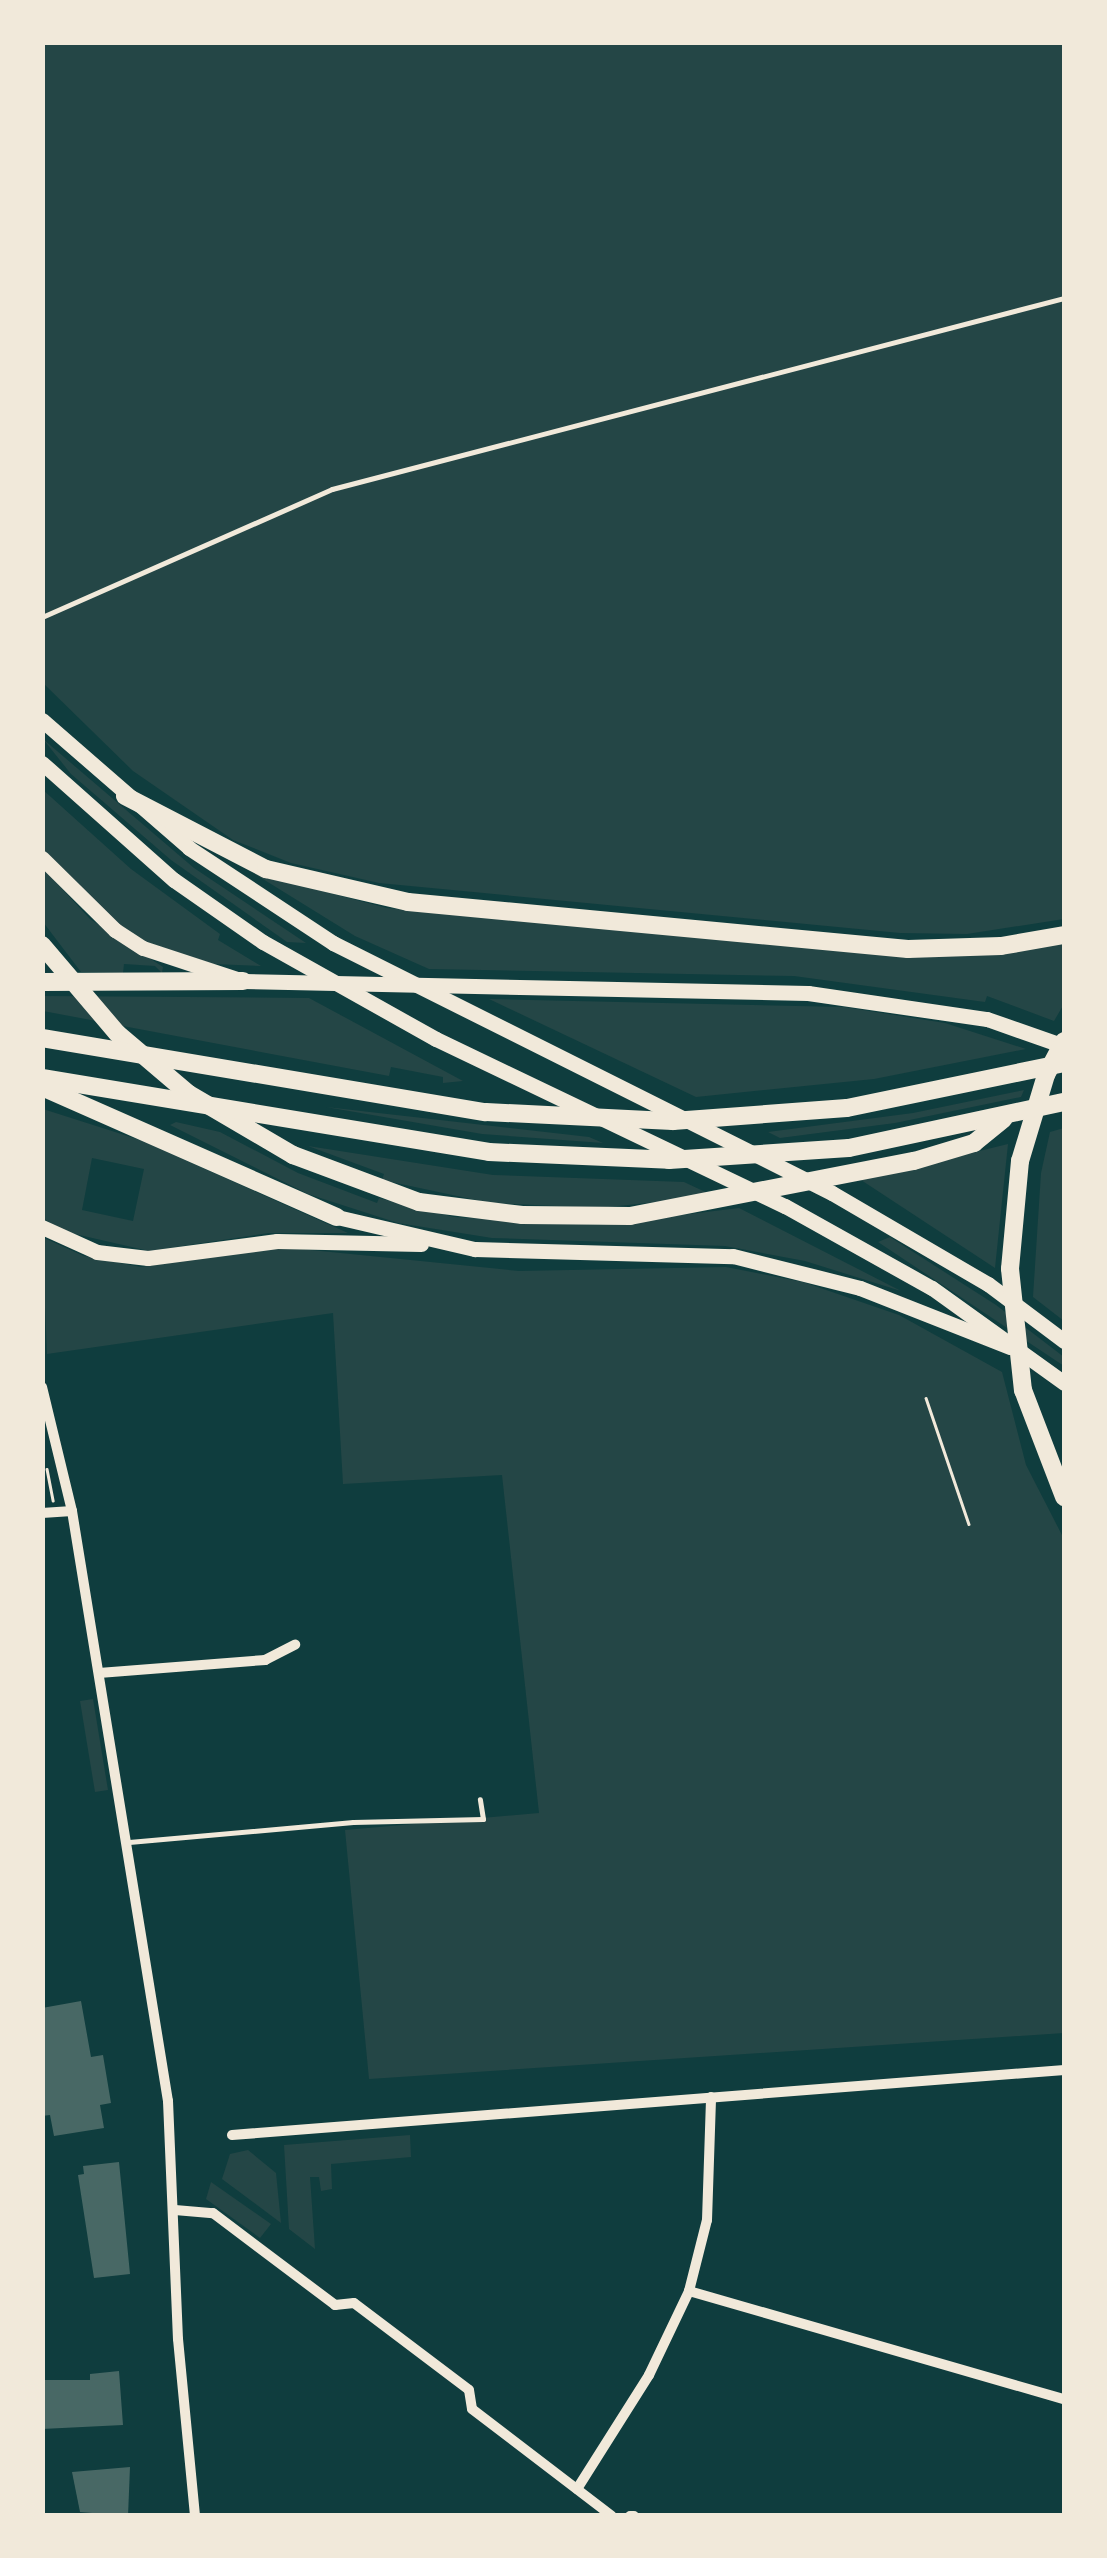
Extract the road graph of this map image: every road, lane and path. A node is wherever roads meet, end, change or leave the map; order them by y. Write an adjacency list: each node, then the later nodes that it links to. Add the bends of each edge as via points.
1 (1064, 298): 2 (lane, via 332,489)
2 (42, 617)
3 (42, 720): 5 (highway)
4 (42, 763): 22 (highway, via 159,868 263,942 436,1039 861,1248)
5 (125, 796): 7 (highway, via 266,869 408,902 908,949 1001,946); 21 (highway, via 189,848 333,943 903,1232)
6 (42, 858): 9 (highway, via 115,930 143,948)
7 (1064, 935)
8 (42, 945): 17 (highway, via 118,1034 189,1094 293,1155 379,1189 488,1212 630,1216 914,1161 974,1143)
9 (243, 981): 10 (highway); 12 (highway, via 808,993 987,1020)
10 (42, 982)
11 (42, 1038): 13 (highway, via 451,1107 606,1120 754,1118 847,1108)
12 (1064, 1044): 27 (highway, via 1023,1147 1010,1269 1024,1390)
13 (1064, 1063)
14 (42, 1078): 17 (highway, via 339,1130 572,1158 765,1156)
15 (42, 1086): 18 (highway)
16 (1064, 1102): 17 (highway)
17 (1004, 1119)
18 (337, 1217): 20 (highway)
19 (42, 1227): 20 (highway, via 97,1252 148,1258 277,1241 386,1248)
20 (430, 1243): 22 (highway, via 733,1256 860,1288 953,1330)
21 (1064, 1341)
22 (1028, 1353): 23 (highway)
23 (1064, 1383)
24 (42, 1387): 26 (street)
25 (926, 1398): 30 (path)
26 (44, 1401): 28 (street)
27 (1064, 1497)
28 (72, 1511): 29 (street); 32 (street)
29 (42, 1513)
30 (969, 1524)
31 (295, 1645): 32 (street, via 264,1660)
32 (99, 1673): 34 (street)
33 (480, 1800): 34 (lane, via 483,1819 353,1822)
34 (129, 1842): 38 (street, via 168,2101)
35 (1064, 2070): 36 (street)
36 (711, 2097): 37 (street); 39 (street, via 710,2188)
37 (232, 2135)
38 (175, 2210): 41 (street, via 213,2213 335,2305 354,2303 469,2390 472,2409); 42 (street, via 178,2338)
39 (689, 2291): 40 (street); 41 (street, via 649,2375)
40 (1064, 2400)
41 (577, 2489): 43 (street)
42 (195, 2516)
43 (612, 2516)

